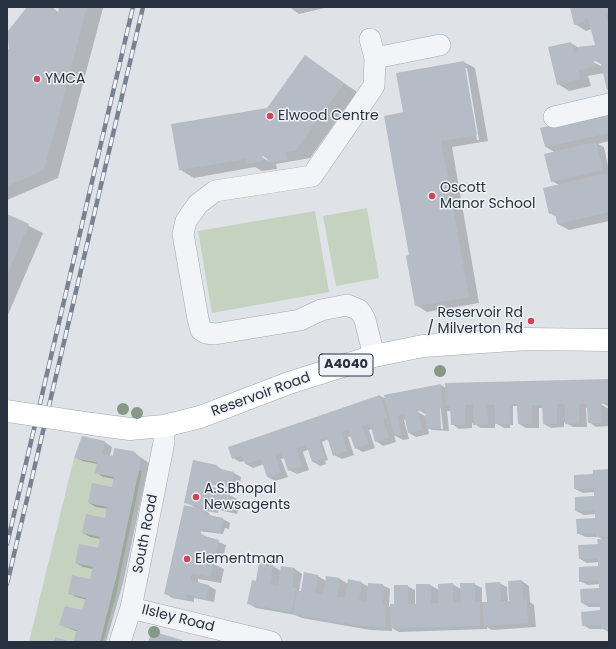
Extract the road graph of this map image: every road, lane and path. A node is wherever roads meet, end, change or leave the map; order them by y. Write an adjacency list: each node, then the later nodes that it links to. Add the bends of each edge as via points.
1 (440, 45): 5 (street, via 373,49 374,86 312,176 215,191 198,204 186,221 183,234 201,330 215,334 300,320 321,310 354,307 362,314)
2 (609, 104): 3 (street)
3 (554, 117)
4 (609, 340): 5 (main road, Reservoir Road / A4040, via 527,339 423,346)
5 (374, 356): 7 (main road, Reservoir Road / A4040, via 289,383 200,417)
6 (7, 411): 7 (main road, Reservoir Road / A4040, bridge, via 130,429)
7 (164, 426): 8 (street, South Road, via 164,442)
8 (131, 608): 9 (street, South Road); 10 (street, Ilsley Road)
9 (120, 642)
10 (271, 642)

